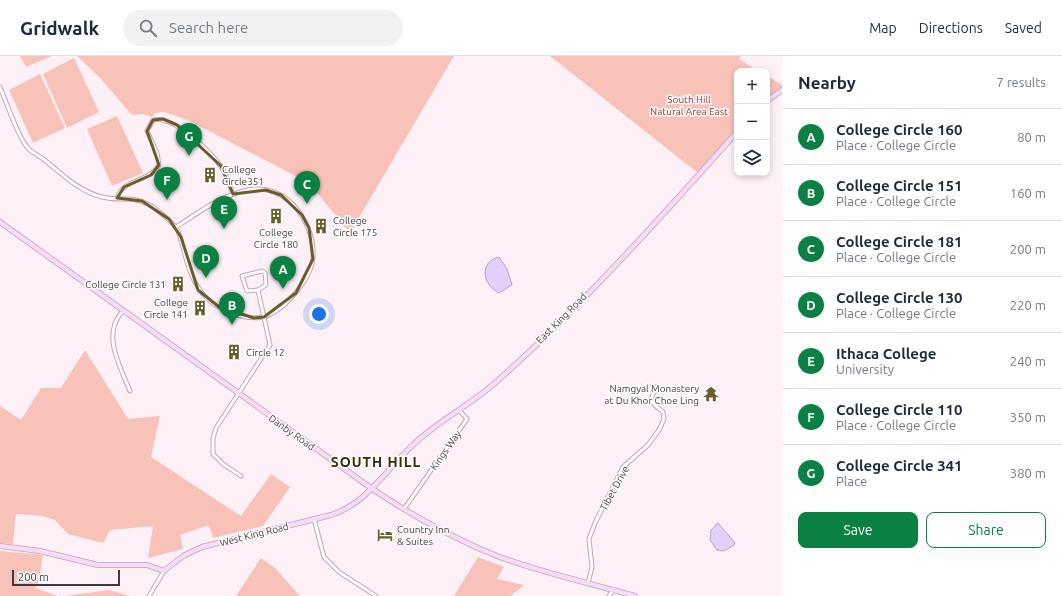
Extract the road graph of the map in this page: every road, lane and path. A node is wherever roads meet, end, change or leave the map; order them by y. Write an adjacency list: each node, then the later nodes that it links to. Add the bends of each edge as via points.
1 (0, 87): 6 (street, via 27,148 71,182 100,197)
2 (782, 90): 3 (street)
3 (770, 99)
4 (734, 135): 15 (street, East King Road, via 555,325 496,382)
5 (234, 194): 6 (street, via 221,166 177,125 158,119 154,120 147,131 157,153 159,165 151,174 124,187 119,191); 8 (street, via 219,198 205,206); 11 (street, via 249,189 266,190 281,195 294,204 309,228 313,259 307,276 296,293)
6 (117, 198): 8 (street, via 142,201 169,219)
7 (0, 222): 10 (street, Danby Road)
8 (176, 228): 11 (street, via 198,290 219,308 242,317)
9 (258, 290): 9 (street, via 267,282 264,271 242,276 247,291); 11 (street)
10 (123, 311): 13 (street, via 114,326 113,343); 14 (street, Danby Road)
11 (264, 317): 14 (street, via 270,345)
12 (657, 387): 22 (street, Tibet Drive, via 651,400 663,412 663,422 648,445 623,467 595,523 589,539 592,567)
13 (130, 391)
14 (239, 394): 16 (street, via 216,428 212,446 214,454); 17 (street, Danby Road)
15 (459, 410): 17 (street, East King Road, via 416,442); 18 (street, Kings Way, via 467,419)
16 (241, 476)
17 (371, 488): 18 (street, Danby Road); 19 (street, West King Road, via 349,508)
18 (404, 510): 22 (street, Danby Road, via 449,535 498,556)
19 (314, 519): 21 (street, West King Road, via 202,548 183,556); 25 (street, via 324,557 339,572)
20 (0, 546): 21 (street, via 40,551 108,566 147,565)
21 (164, 571): 24 (street, West King Road)
22 (588, 583): 23 (street, Danby Road)
23 (613, 590): 26 (street); 27 (street, Danby Road)
24 (149, 596)
25 (376, 596)
26 (609, 596)
27 (635, 596)

